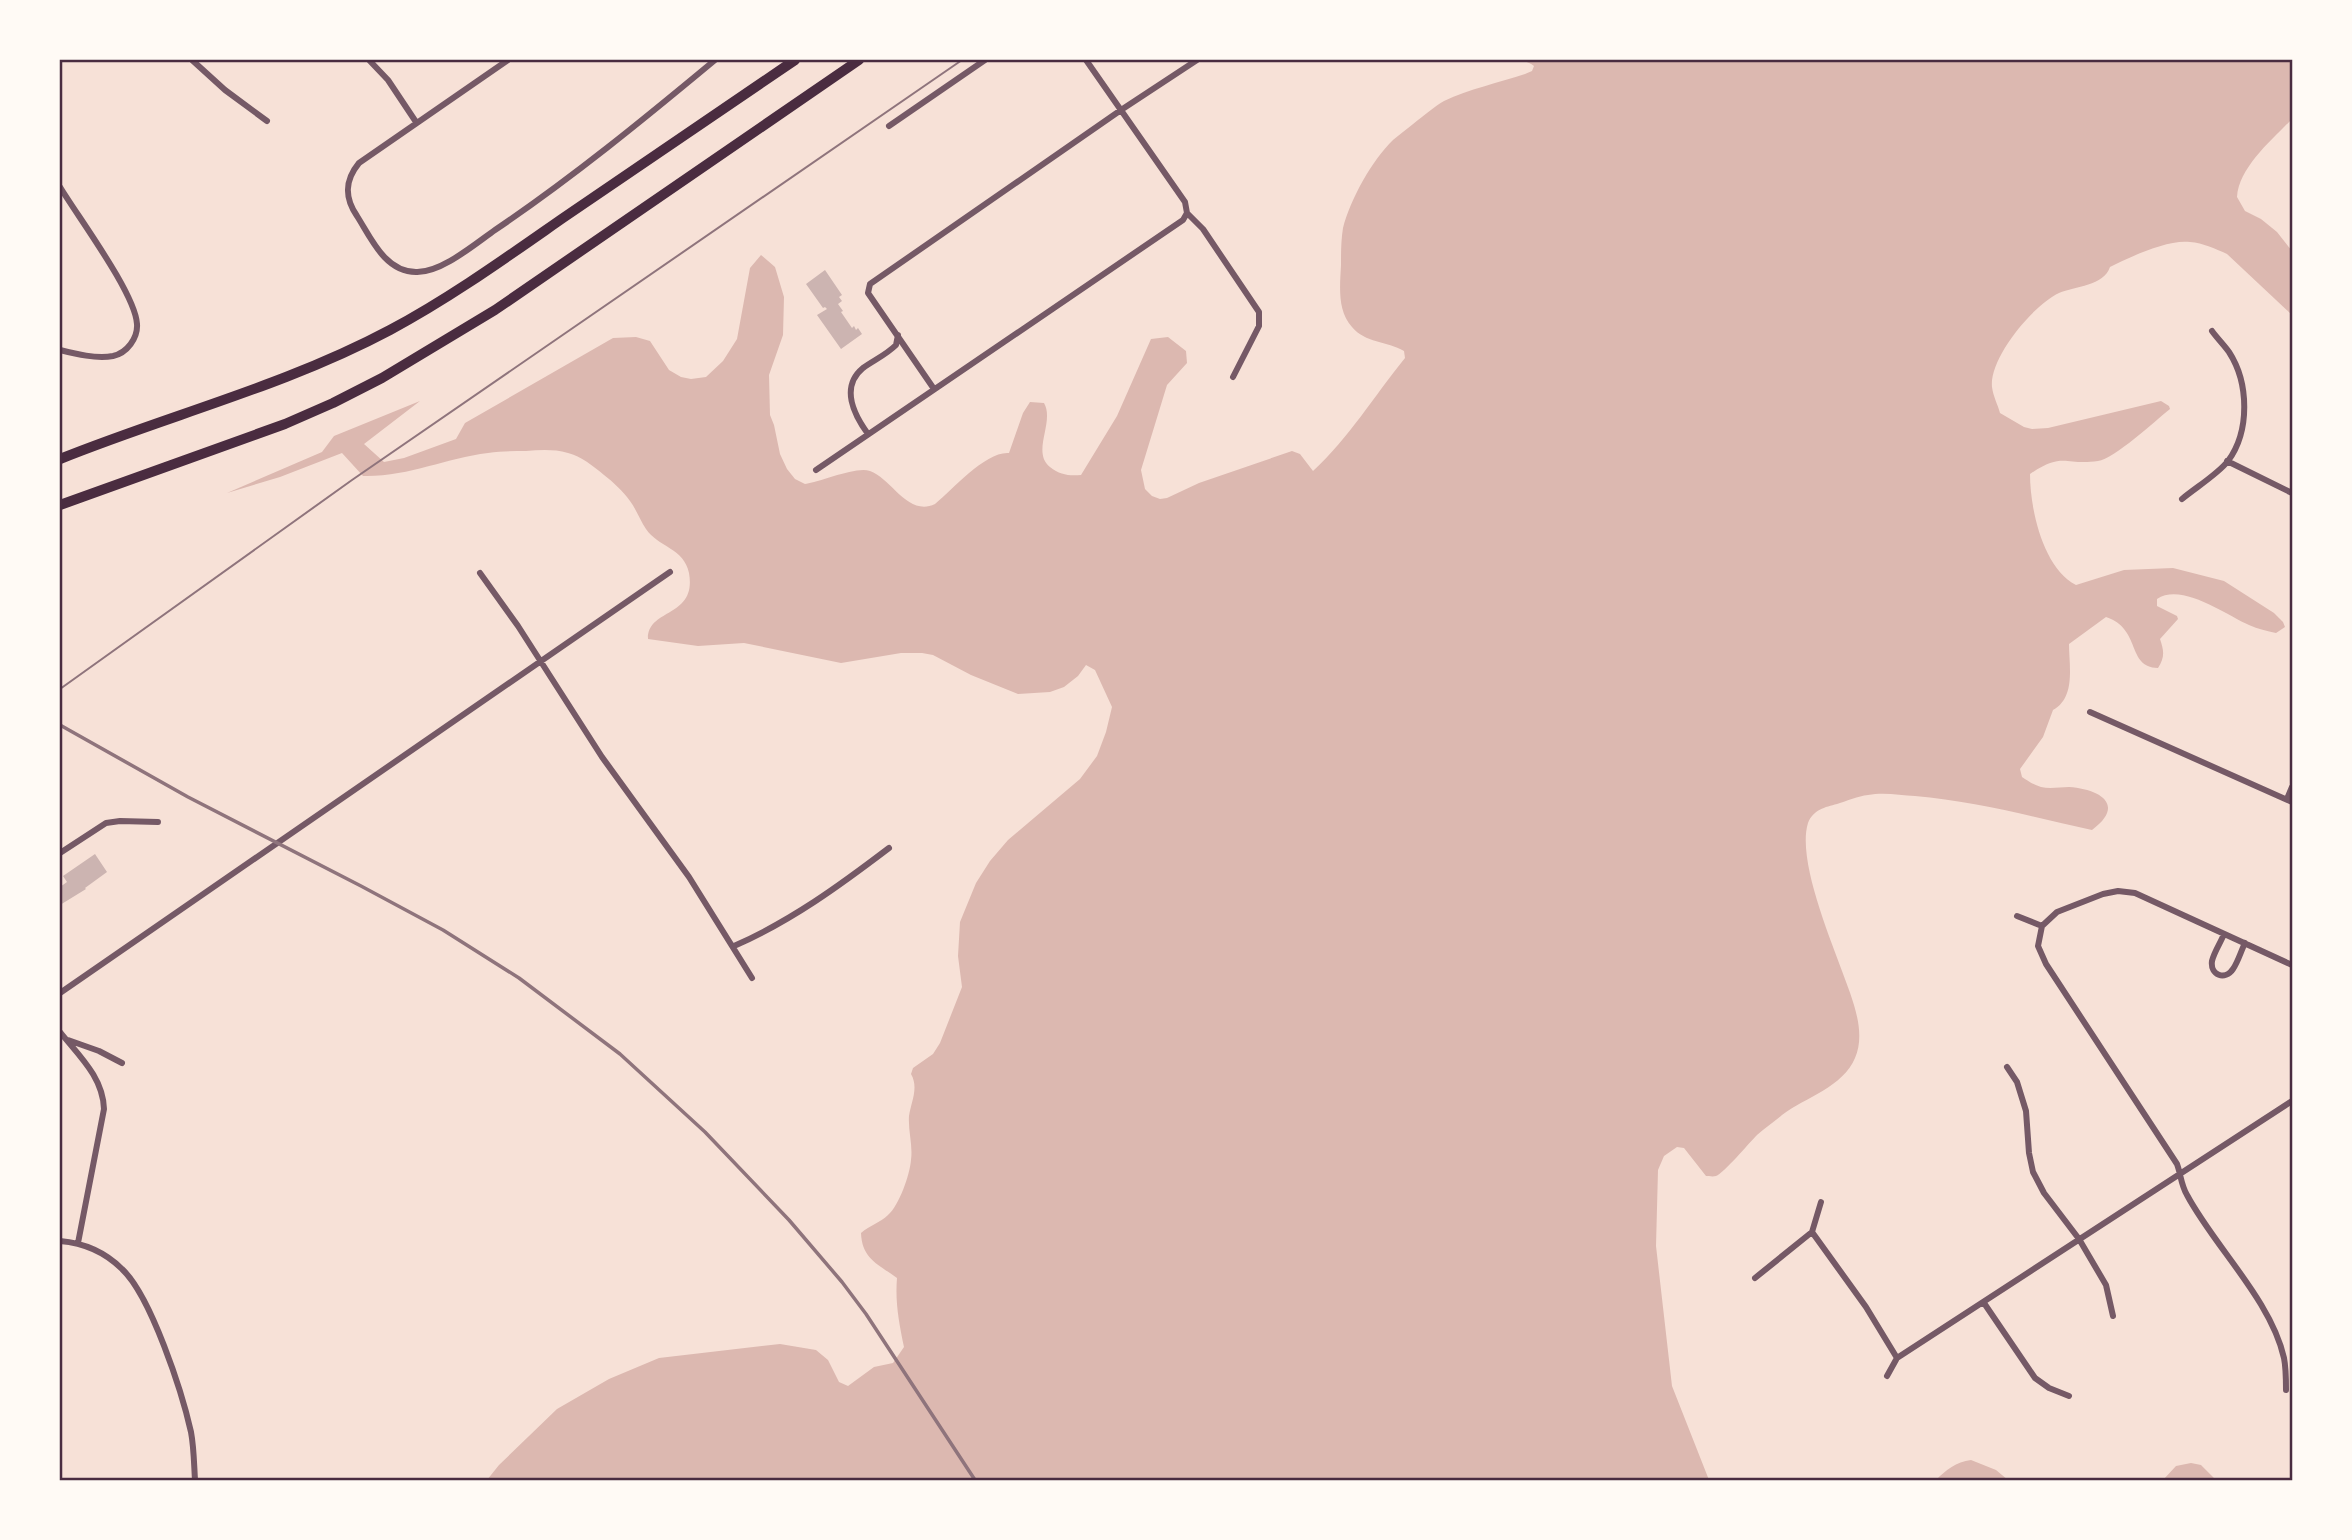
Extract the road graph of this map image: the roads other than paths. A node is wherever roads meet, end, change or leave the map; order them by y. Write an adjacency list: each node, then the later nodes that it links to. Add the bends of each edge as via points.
1 (191, 60): 11 (street)
2 (369, 60): 12 (street)
3 (508, 60): 12 (street)
4 (715, 60): 12 (street, via 544,197 467,250 434,269 416,272 399,269 384,258 348,200 348,181 359,163)
5 (795, 60): 22 (highway, via 512,253 390,330 281,379)
6 (859, 60): 27 (highway, via 495,310 382,378 285,424)
7 (985, 60): 13 (street)
8 (1086, 60): 10 (street)
9 (1197, 60): 10 (street)
10 (1121, 110): 15 (street, via 1185,202); 17 (street, via 870,284 868,293)
11 (267, 121)
12 (416, 122)
13 (889, 126)
14 (60, 187): 18 (street, via 128,296 137,330 127,348 110,357)
15 (1187, 213): 19 (street, via 1203,229 1259,312 1259,326); 20 (street)
16 (2212, 331): 23 (street, via 2230,354 2241,380 2240,436)
17 (898, 335): 20 (street); 21 (street, via 895,345 862,370 852,384 852,405)
18 (60, 351)
19 (1233, 377)
20 (934, 389): 21 (street)
21 (868, 434): 24 (street)
22 (60, 459)
23 (2227, 461): 25 (street); 26 (street)
24 (816, 470)
25 (2292, 493)
26 (2182, 499)
27 (60, 505)
28 (670, 572): 30 (street)
29 (480, 573): 30 (street)
30 (540, 663): 41 (street); 44 (street)
31 (2090, 712): 33 (street)
32 (2292, 786): 33 (street)
33 (2290, 800)
34 (158, 822): 36 (street, via 106,823)
35 (889, 848): 41 (street, via 800,913)
36 (60, 853)
37 (2017, 916): 38 (street)
38 (2042, 926): 39 (street, via 2057,912 2118,891 2135,893); 50 (street, via 2038,946 2046,964)
39 (2224, 934): 40 (street); 40 (street, via 2212,961 2218,975 2231,972)
40 (2245, 943): 42 (street)
41 (734, 946): 43 (street)
42 (2292, 965)
43 (752, 978)
44 (60, 993)
45 (60, 1032): 46 (street)
46 (66, 1040): 47 (street); 55 (street, via 97,1079 104,1109)
47 (122, 1063)
48 (2007, 1067): 53 (street, via 2026,1111 2033,1172)
49 (2291, 1105): 50 (street)
50 (2181, 1175): 53 (street); 61 (street, via 2187,1196 2251,1290 2280,1344)
51 (1821, 1202): 52 (street)
52 (1812, 1232): 56 (street); 59 (street)
53 (2079, 1239): 57 (street); 58 (street, via 2106,1285)
54 (60, 1241): 55 (street)
55 (78, 1243): 63 (street, via 123,1269 145,1301 183,1404)
56 (1755, 1278)
57 (1984, 1303): 59 (street); 62 (street, via 2035,1378)
58 (2113, 1316)
59 (1897, 1358): 60 (street)
60 (1887, 1376)
61 (2286, 1390)
62 (2068, 1396)
63 (195, 1480)

